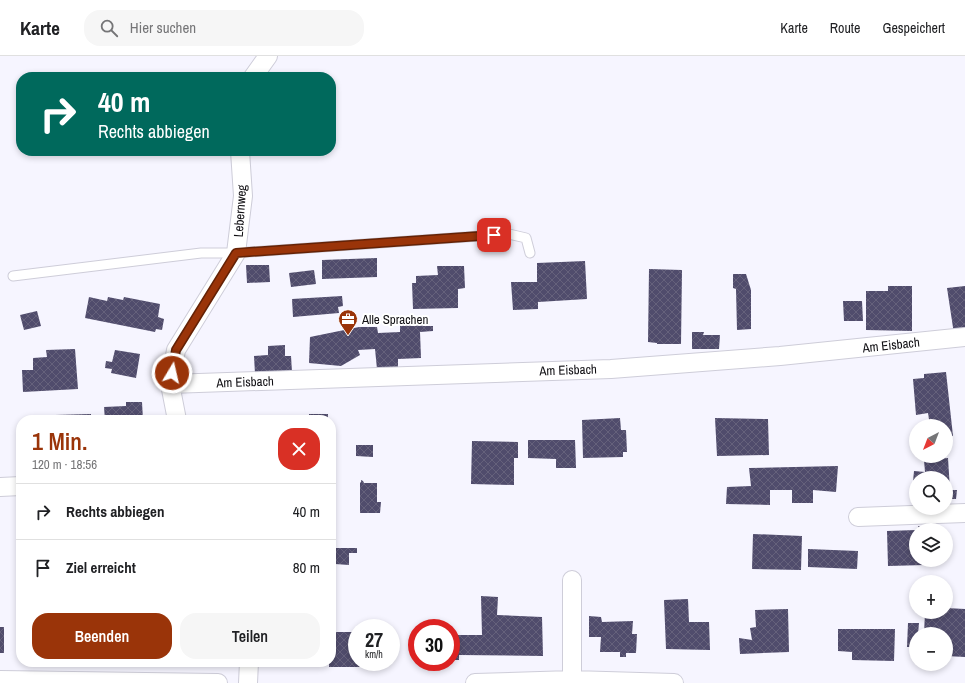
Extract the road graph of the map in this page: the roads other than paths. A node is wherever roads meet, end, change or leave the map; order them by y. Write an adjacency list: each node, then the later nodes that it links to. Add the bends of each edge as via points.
1 (268, 56): 2 (street)
2 (257, 72)
3 (240, 156): 4 (street, Lebernweg, via 243,196)
4 (236, 253): 5 (lane, via 509,234 526,238); 6 (lane, via 201,253); 8 (street, Lebernweg, via 176,350)
5 (530, 253)
6 (13, 276)
7 (965, 337): 8 (street, Am Eisbach, via 780,356 611,369)
8 (170, 384): 9 (street, Lebernweg)
9 (176, 415)
10 (16, 486): 11 (street)
11 (0, 487)
12 (965, 513): 13 (street)
13 (858, 517)
14 (572, 580): 17 (street)
15 (249, 667): 20 (street)
16 (0, 680): 18 (street)
17 (572, 680): 21 (street); 22 (street)
18 (164, 683): 19 (street)
19 (218, 683)
20 (248, 683)
21 (475, 683)
22 (674, 683)

